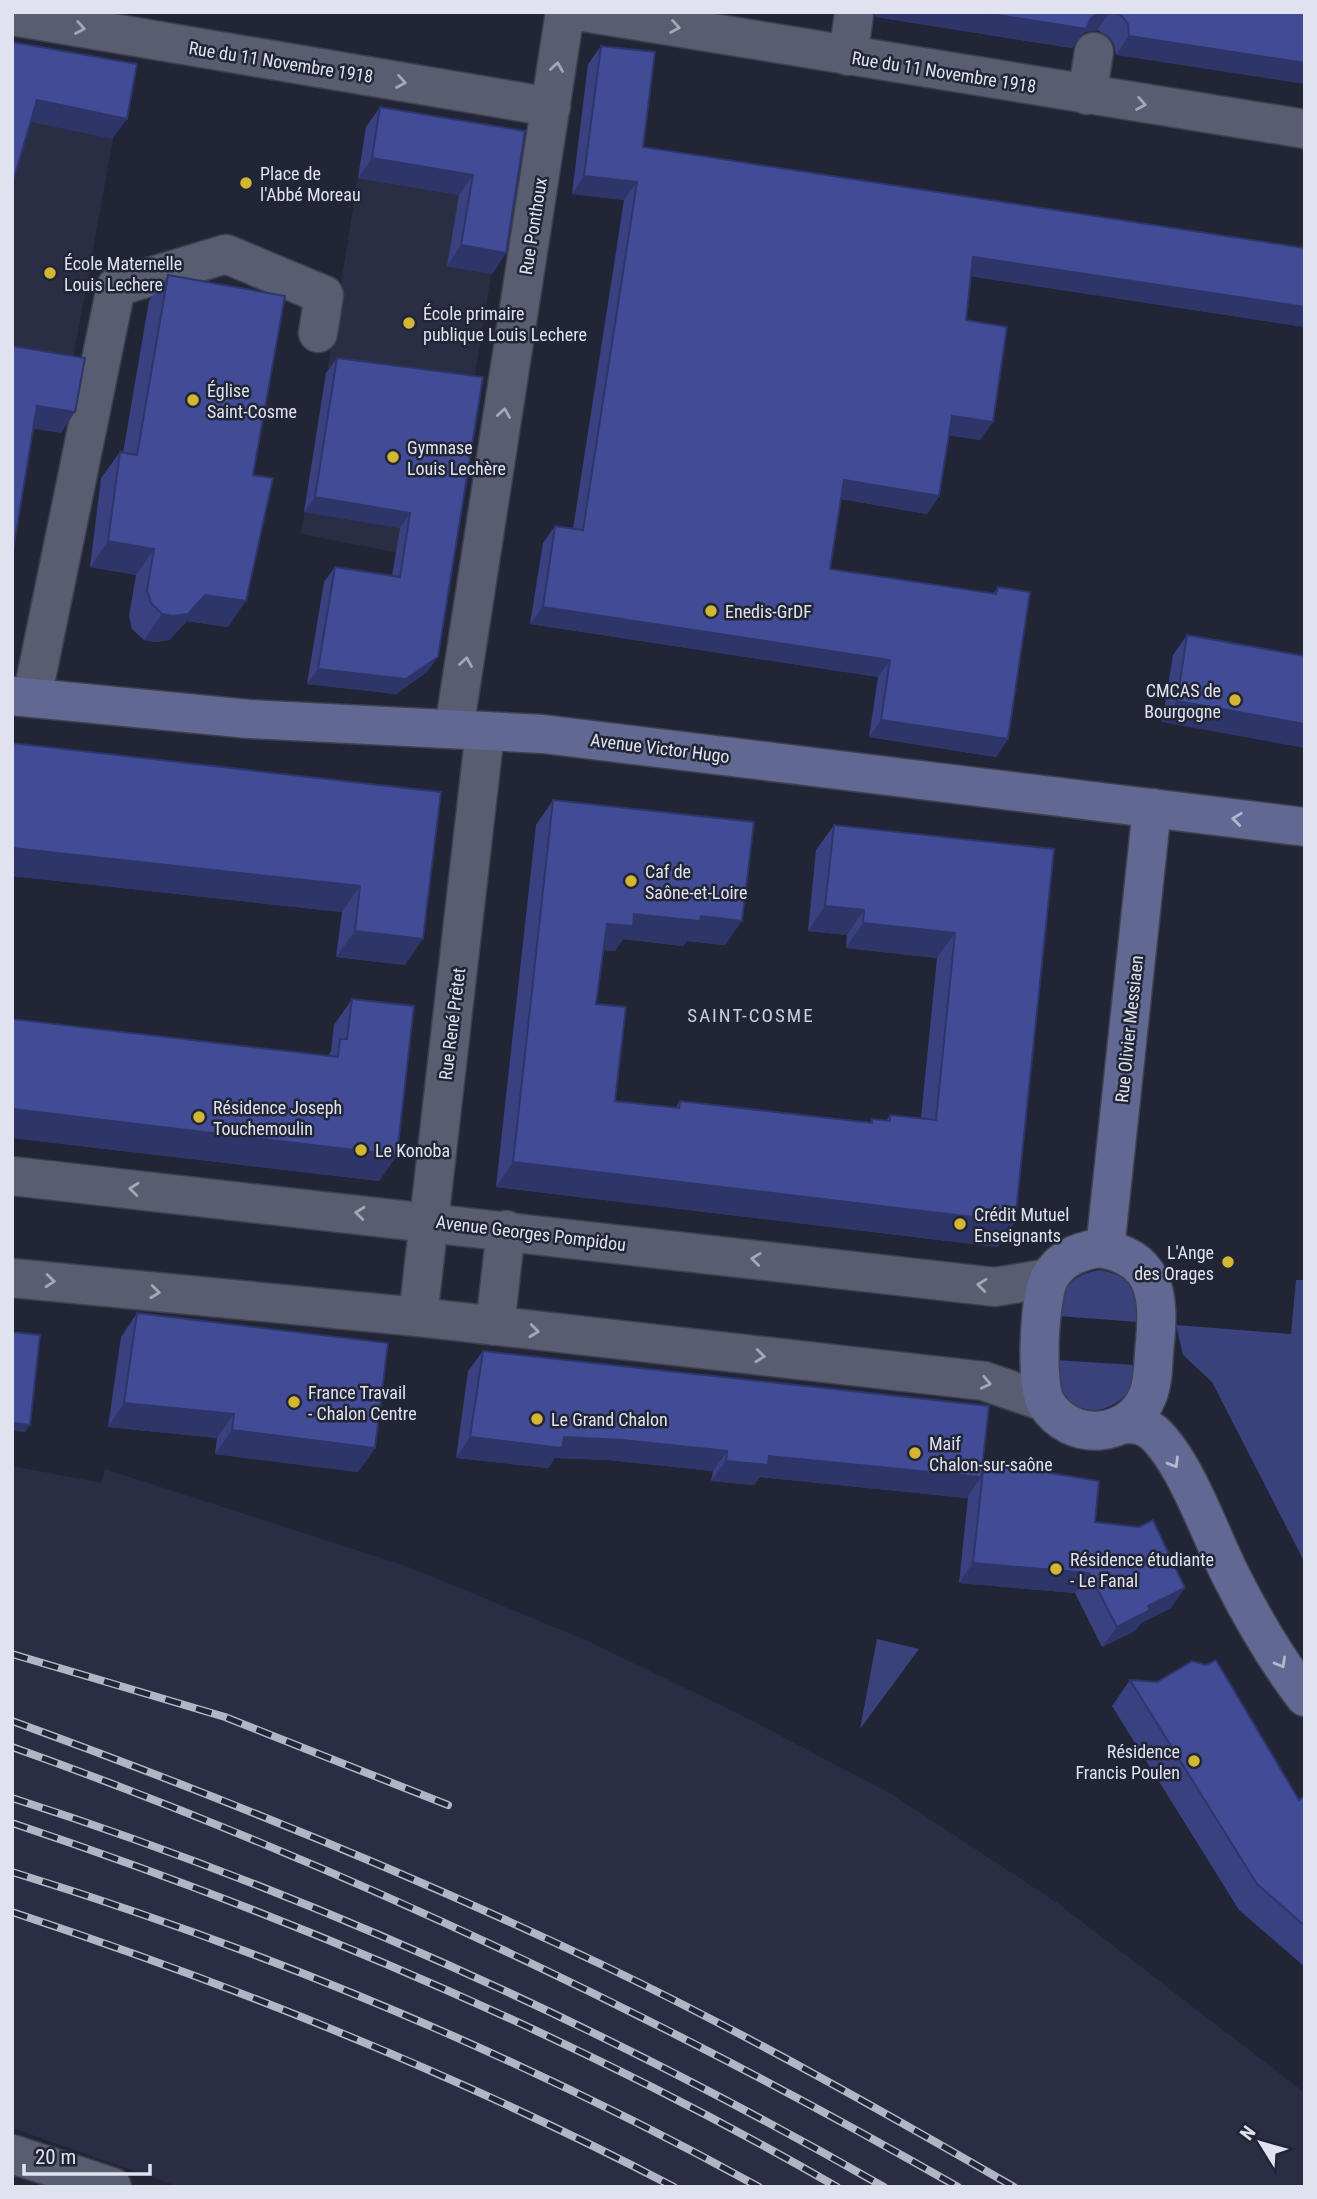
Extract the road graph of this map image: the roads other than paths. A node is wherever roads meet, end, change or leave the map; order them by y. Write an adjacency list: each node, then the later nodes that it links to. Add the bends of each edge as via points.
1 (565, 12): 8 (street, Rue Ponthoux, one-way to 1)
2 (597, 13): 6 (street, Rue du 11 Novembre 1918, one-way to 6)
3 (854, 14): 6 (street)
4 (12, 16): 8 (street, Rue du 11 Novembre 1918, one-way to 8)
5 (1094, 51): 7 (street)
6 (848, 56): 7 (street, Rue du 11 Novembre 1918)
7 (1087, 95): 9 (street, Rue du 11 Novembre 1918, one-way to 9)
8 (551, 107): 12 (street, Rue Ponthoux, one-way to 8)
9 (1305, 129)
10 (318, 333): 11 (street, via 324,295 226,254 116,287)
11 (22, 697): 12 (street, Avenue Victor Hugo, via 249,719)
12 (470, 730): 13 (street, Avenue Victor Hugo, via 543,733); 16 (street, Rue René Prêtet)
13 (1152, 808): 14 (street, Avenue Victor Hugo, one-way to 13); 18 (street, Rue Olivier Messiaen)
14 (1305, 827)
15 (12, 1176): 16 (street, Avenue Georges Pompidou, one-way to 15)
16 (428, 1221): 17 (street, Avenue Georges Pompidou); 21 (street, Rue René Prêtet)
17 (506, 1230): 20 (street, Avenue Georges Pompidou, one-way to 17, via 995,1287); 22 (street)
18 (1105, 1249): 20 (street, via 1078,1252); 24 (street, via 1132,1258 1155,1290 1149,1394)
19 (12, 1278): 21 (street, one-way to 21)
20 (1049, 1278): 23 (street, via 1043,1297 1039,1386)
21 (418, 1317): 22 (street)
22 (495, 1326): 23 (street, one-way to 23, via 984,1381)
23 (1045, 1402): 24 (street, via 1057,1417 1074,1427 1106,1431)
24 (1124, 1424): 25 (street, one-way to 25, via 1140,1424 1154,1433 1172,1457 1231,1576)
25 (1305, 1697)
26 (12, 2154): 27 (street)
27 (112, 2187)

